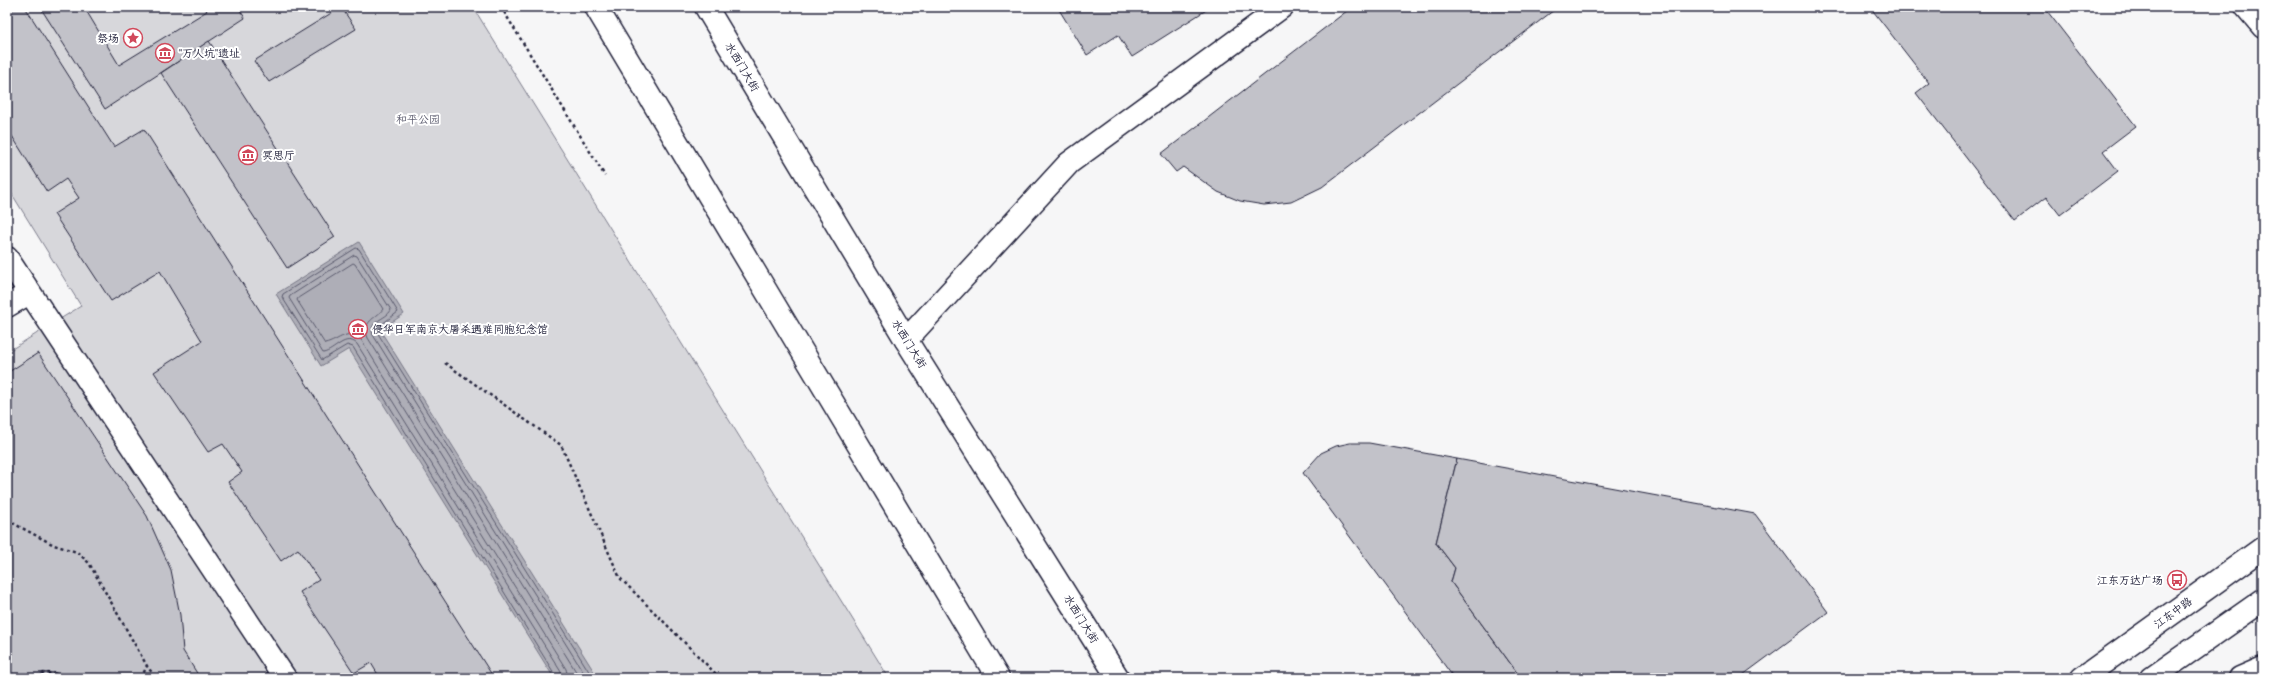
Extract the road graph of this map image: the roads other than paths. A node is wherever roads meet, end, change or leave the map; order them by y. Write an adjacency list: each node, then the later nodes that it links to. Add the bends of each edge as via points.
1 (596, 7): 15 (main road)
2 (706, 7): 9 (main road, 水西门大街)
3 (1282, 7): 9 (main road, via 1069,163)
4 (2246, 7): 5 (main road)
5 (2263, 27)
6 (7, 258): 7 (main road)
7 (29, 293): 8 (main road); 14 (main road)
8 (7, 306)
9 (906, 340): 16 (main road, 水西门大街)
10 (2263, 548): 17 (main road, 江东中路)
11 (2263, 600): 18 (main road)
12 (2263, 668): 19 (main road)
13 (2263, 671): 20 (main road)
14 (285, 678)
15 (998, 678)
16 (1118, 678)
17 (2082, 678)
18 (2152, 678)
19 (2240, 678)
20 (2253, 678)

